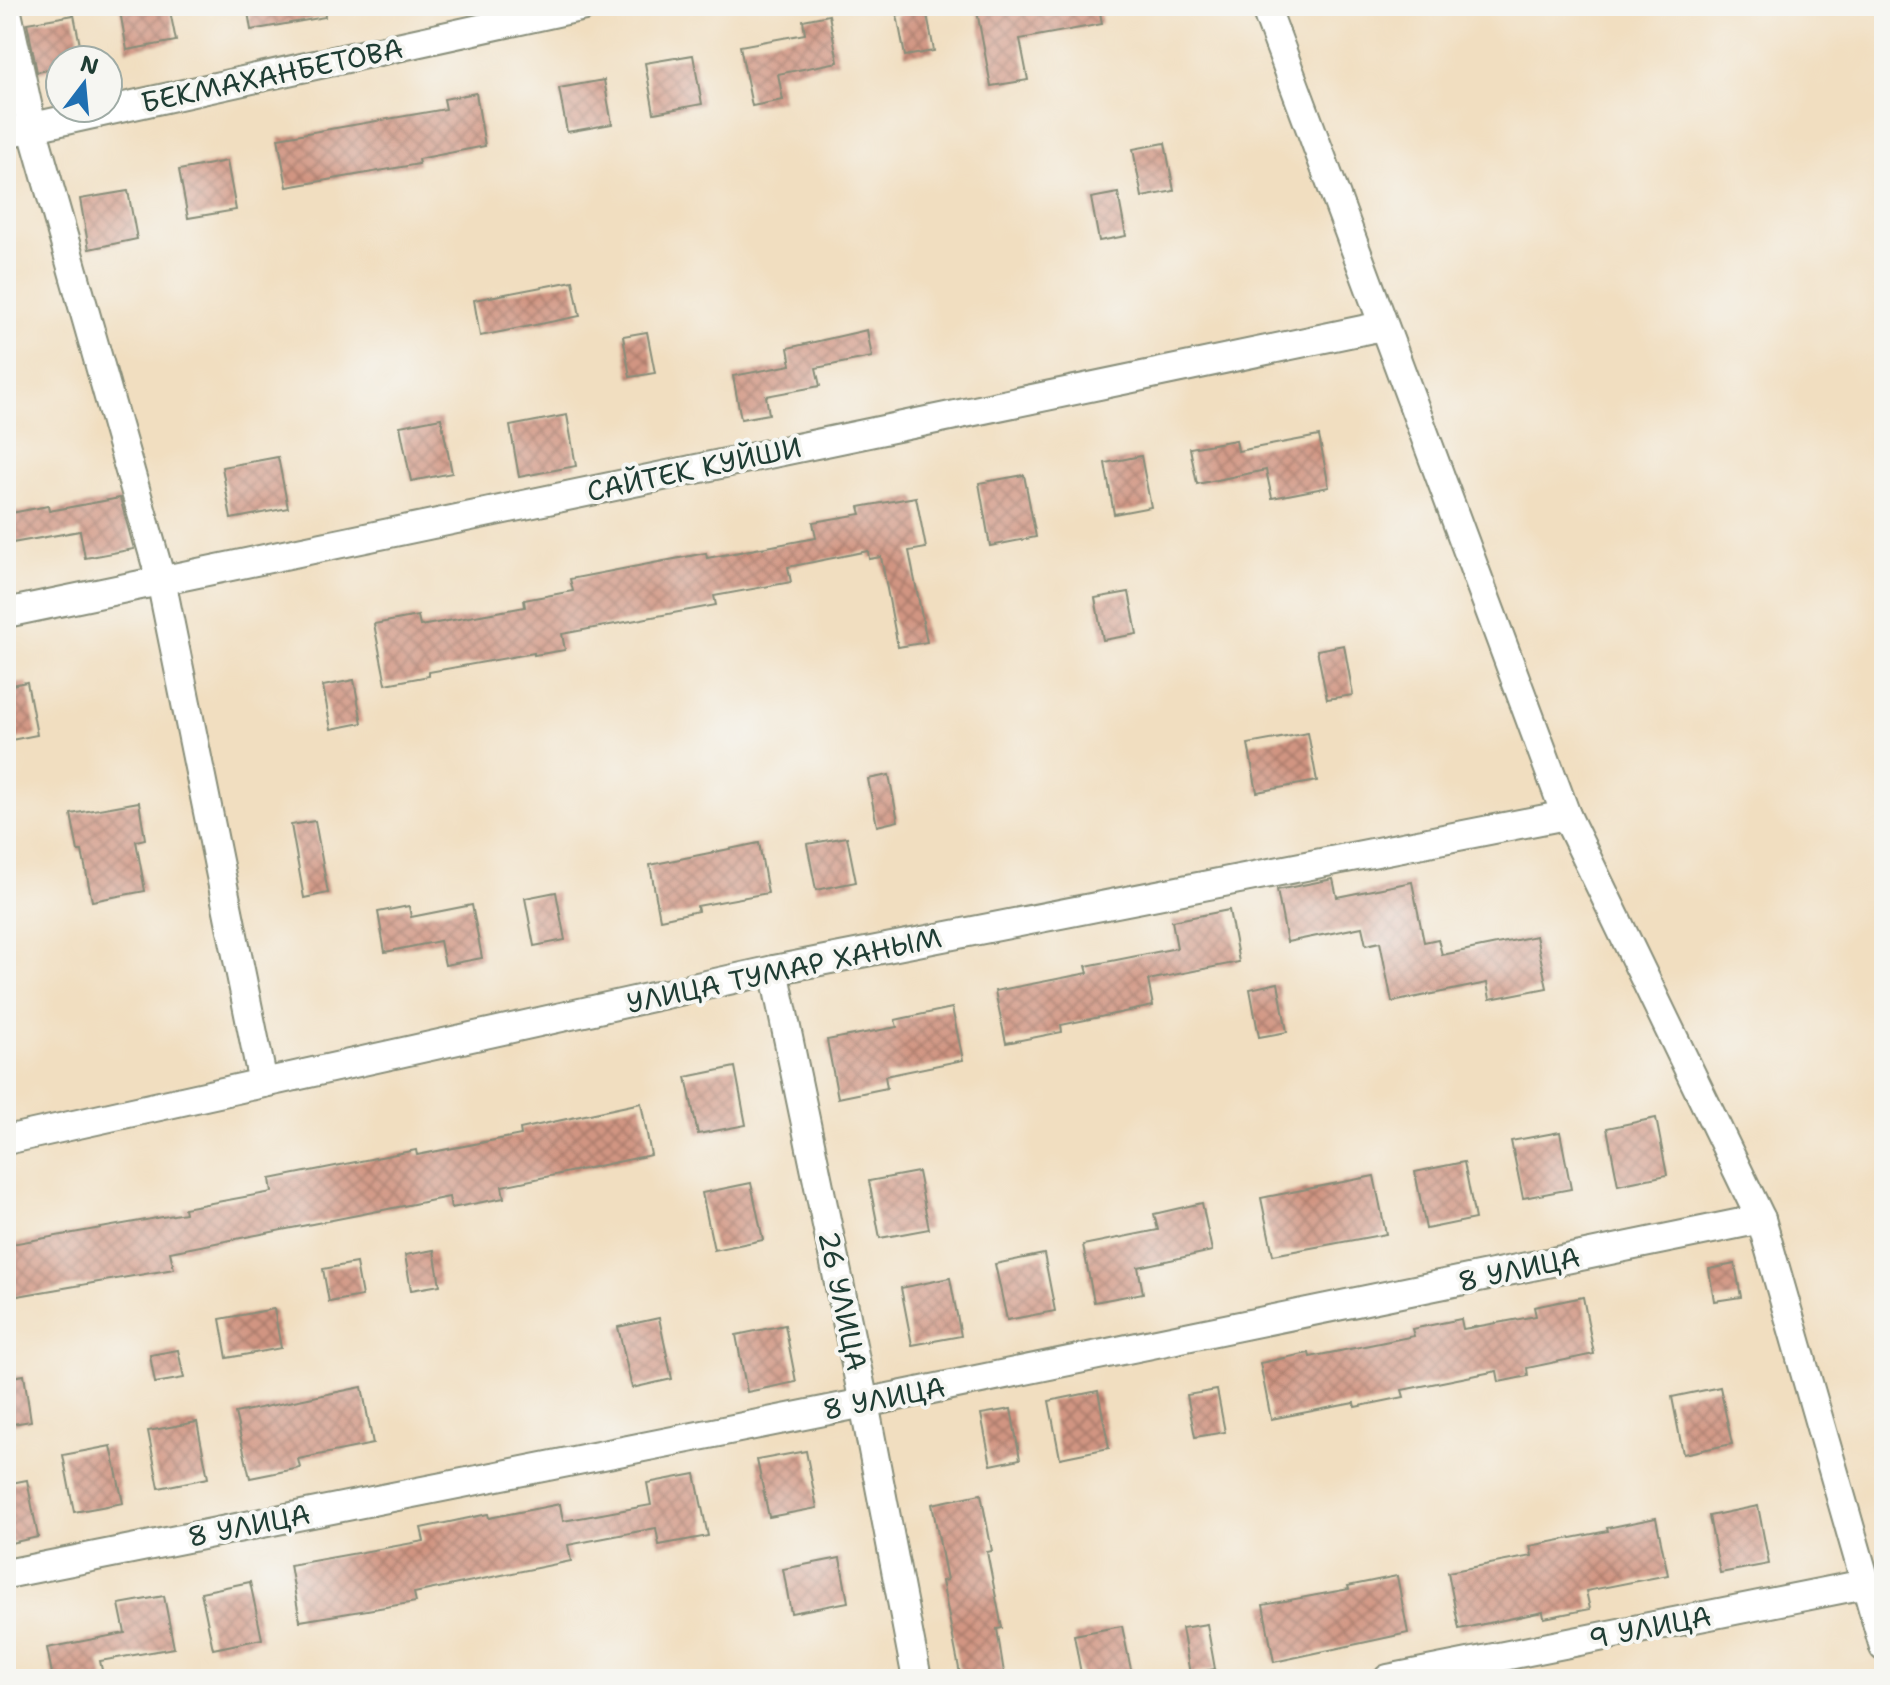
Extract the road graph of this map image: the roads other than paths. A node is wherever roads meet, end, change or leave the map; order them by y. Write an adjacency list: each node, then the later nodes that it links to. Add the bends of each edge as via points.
1 (584, 6): 4 (street, БЕКМАХАНБЕТОВА)
2 (1265, 6): 5 (street)
3 (6, 8): 4 (street)
4 (19, 130): 6 (street)
5 (1382, 326): 6 (street, САЙТЕК КУЙШИ); 8 (street)
6 (161, 580): 7 (street, САЙТЕК КУЙШИ); 10 (street)
7 (6, 613)
8 (1566, 815): 9 (street, УЛИЦА ТУМАР ХАНЫМ); 12 (street)
9 (774, 970): 10 (street, УЛИЦА ТУМАР ХАНЫМ); 13 (street, 26 УЛИЦА)
10 (263, 1083): 11 (street, УЛИЦА ТУМАР ХАНЫМ)
11 (6, 1140)
12 (1761, 1219): 13 (street, 8 УЛИЦА); 15 (street)
13 (864, 1403): 14 (street, 8 УЛИЦА); 17 (street, 26 УЛИЦА)
14 (6, 1574)
15 (1865, 1584): 16 (street); 18 (street, 9 УЛИЦА)
16 (1884, 1647)
17 (917, 1679)
18 (1388, 1679)

